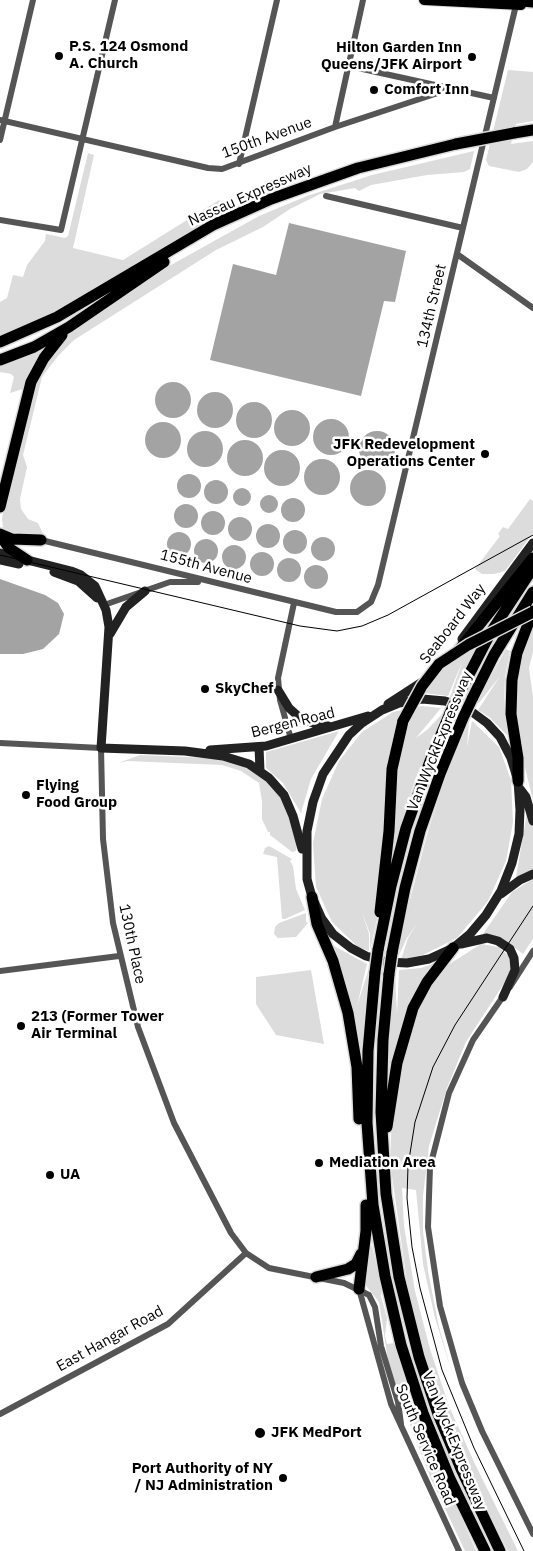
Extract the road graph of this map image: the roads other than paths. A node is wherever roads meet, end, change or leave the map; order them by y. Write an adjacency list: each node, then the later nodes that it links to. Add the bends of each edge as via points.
1 (33, 0): 12 (street)
2 (115, 0): 15 (street)
3 (277, 0): 17 (street)
4 (363, 0): 9 (street)
5 (424, 0): 7 (main road)
6 (533, 2): 7 (highway)
7 (513, 3): 8 (main road); 11 (street, 134th Street)
8 (533, 6)
9 (349, 66): 10 (street); 13 (street)
10 (450, 89): 11 (street); 13 (street, 150th Avenue)
11 (494, 98): 21 (street, 134th Street)
12 (2, 120): 15 (street, 150th Avenue); 16 (street)
13 (335, 127): 17 (street, 150th Avenue)
14 (533, 130): 19 (highway, Nassau Expressway, bridge, via 456,144 335,174)
15 (83, 139): 17 (street, 150th Avenue, via 208,168 222,169); 20 (street, via 61,230)
16 (0, 140)
17 (239, 164)
18 (326, 196): 21 (street)
19 (271, 199): 24 (highway, via 160,264); 25 (highway, Nassau Expressway, via 213,225 51,320)
20 (0, 220)
21 (463, 228): 22 (street, 134th Street)
22 (457, 254): 23 (street); 41 (street, 134th Street, via 378,585 373,599)
23 (533, 308)
24 (69, 328): 26 (highway, via 34,347); 27 (highway, via 44,358 31,382)
25 (0, 342)
26 (0, 360)
27 (0, 507)
28 (0, 535): 29 (highway, via 12,539); 34 (highway, via 9,548)
29 (41, 540): 36 (street, 155th Avenue)
30 (533, 544): 44 (street, Seaboard Way)
31 (0, 554): 34 (street)
32 (533, 558): 44 (highway, via 460,648)
33 (0, 560): 40 (street, via 74,578)
34 (27, 560): 40 (street, via 81,575 94,586)
35 (533, 568): 60 (highway, Van Wyck Expressway, bridge, via 491,632 450,713 406,828)
36 (209, 582): 37 (street, via 176,581); 39 (street, 155th Avenue)
37 (145, 591): 40 (street); 43 (street, via 126,607)
38 (533, 592): 67 (highway, Van Wyck Expressway, bridge, via 500,645 463,718 419,836 402,899 389,974 381,1070)
39 (294, 603): 41 (street, 155th Avenue, via 346,614); 45 (street, via 278,671)
40 (104, 605): 43 (street, 130th Place)
41 (365, 608)
42 (533, 612): 54 (highway, via 516,653 512,680 511,714 518,758); 60 (highway, bridge, via 468,645 439,664 422,686 404,721 392,768 389,832 379,905)
43 (108, 639): 51 (street, 130th Place)
44 (436, 671): 46 (street, Seaboard Way)
45 (278, 690): 47 (street, via 290,709 302,719); 48 (street)
46 (379, 711): 47 (street, Bergen Road); 54 (street, Bergen Road, via 422,699 468,709 500,737 511,758); 56 (street, Seaboard Way, via 345,740 324,774 310,814)
47 (336, 726): 48 (street, Bergen Road)
48 (291, 739): 50 (street, Bergen Road)
49 (0, 743): 51 (street, Bergen Road)
50 (259, 747): 52 (street, Bergen Road); 53 (street)
51 (101, 748): 52 (street, Bergen Road); 63 (street, 130th Place, via 104,854)
52 (185, 751): 53 (street, Bergen Road, via 230,758)
53 (260, 771): 56 (street, Bergen Road, via 287,800)
54 (518, 784): 55 (street, via 526,797); 58 (street, via 518,840)
55 (533, 821)
56 (305, 856): 59 (street)
57 (533, 874): 58 (street)
58 (498, 896): 61 (street, via 478,925)
59 (312, 897): 61 (street, via 333,934 346,946 366,956 407,963 429,959); 66 (highway, via 317,924 333,961 348,1013 360,1126)
60 (381, 933): 66 (highway, Van Wyck Expressway, bridge, via 367,1074)
61 (454, 947): 65 (street, via 487,938 510,949 515,970); 67 (highway, via 419,994 404,1033 392,1091)
62 (533, 951): 65 (street)
63 (119, 956): 64 (street); 69 (street, 130th Place, via 142,1042 168,1111 233,1237)
64 (0, 971)
65 (503, 997): 74 (street, via 473,1040 449,1093 430,1167 428,1227 440,1306 462,1383)
66 (369, 1152): 68 (highway); 76 (highway, Van Wyck Expressway, via 380,1252 408,1368 441,1457)
67 (384, 1171): 77 (highway, Van Wyck Expressway, via 396,1259 419,1358 452,1447)
68 (364, 1248): 70 (highway, via 351,1268); 71 (highway)
69 (246, 1253): 70 (street, 130th Place, via 269,1268); 72 (street, East Hangar Road, via 168,1324)
70 (316, 1278): 71 (street, 130th Place)
71 (359, 1289): 73 (street, South Service Road, via 387,1393); 73 (street, via 369,1295 375,1307 381,1346)
72 (0, 1414)
73 (402, 1424): 75 (street, South Service Road)
74 (533, 1534)
75 (459, 1551)
76 (485, 1551)
77 (500, 1551)

